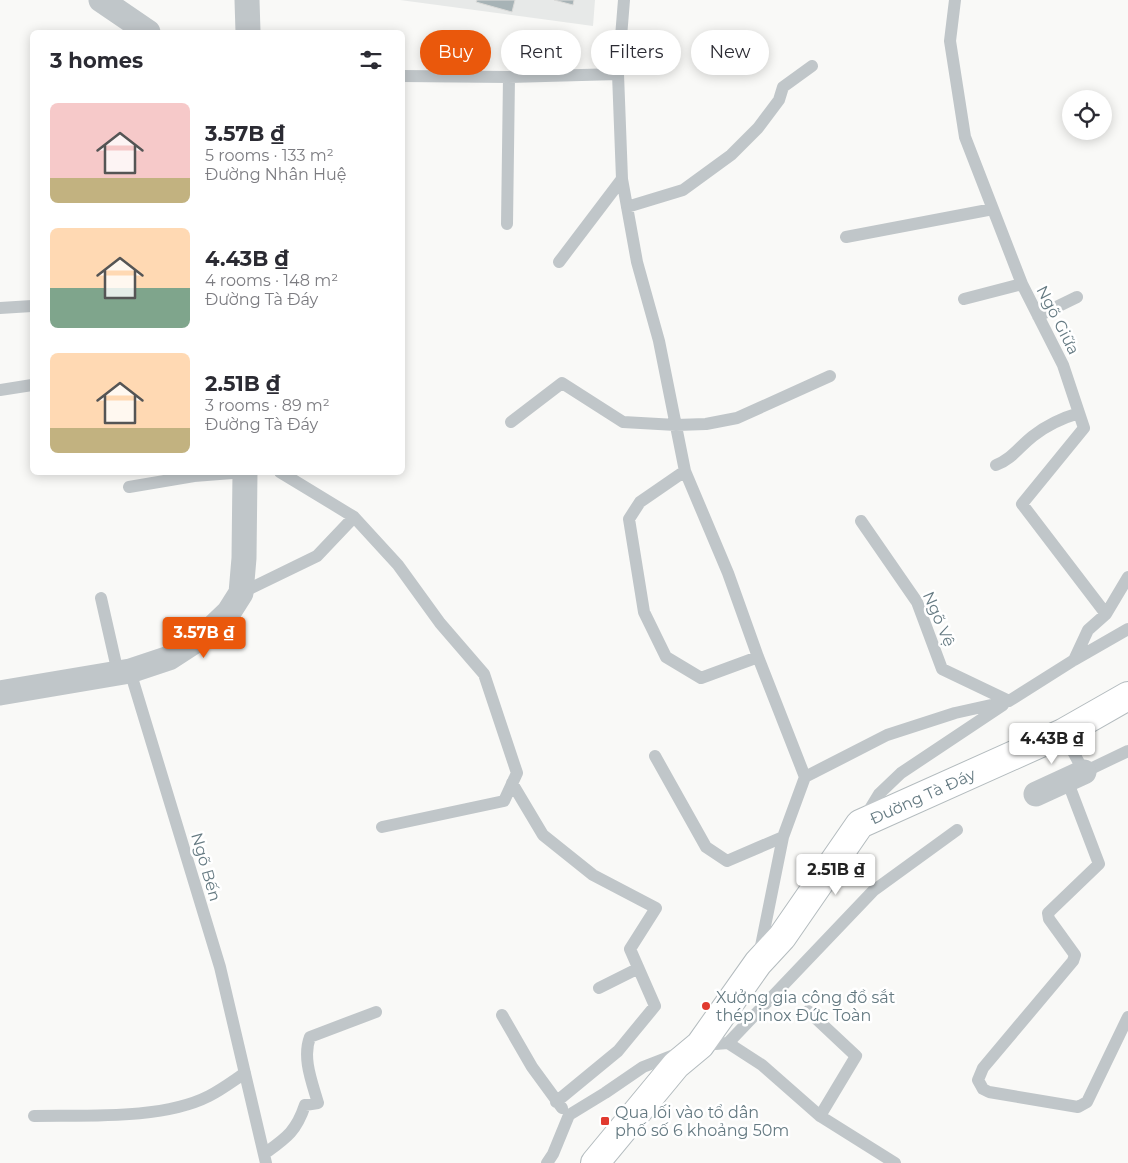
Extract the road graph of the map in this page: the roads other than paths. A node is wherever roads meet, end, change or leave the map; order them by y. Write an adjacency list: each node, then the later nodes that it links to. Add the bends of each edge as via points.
1 (101, 0): 5 (street)
2 (247, 0): 6 (street)
3 (624, 0): 7 (lane)
4 (955, 0): 15 (lane, Ngõ Giữa, via 950,41 965,137)
5 (145, 30)
6 (248, 30)
7 (622, 30)
8 (812, 66): 14 (lane, via 783,88 779,100 758,128 731,155 683,190)
9 (591, 75): 12 (lane)
10 (618, 75): 13 (lane)
11 (405, 76): 12 (lane)
12 (509, 77): 16 (lane)
13 (622, 179): 14 (lane); 18 (lane)
14 (627, 207): 30 (lane, via 636,262 659,341)
15 (993, 209): 17 (lane); 19 (lane, Ngõ Giữa)
16 (507, 224)
17 (846, 237)
18 (559, 262)
19 (1022, 284): 21 (lane); 24 (lane, Ngõ Giữa)
20 (1077, 297): 24 (lane)
21 (964, 299)
22 (30, 306): 23 (lane)
23 (0, 308)
24 (1038, 316): 28 (lane, Ngõ Giữa, via 1063,365)
25 (830, 376): 30 (lane, via 736,418)
26 (30, 385): 27 (lane)
27 (0, 390)
28 (1079, 412): 31 (lane, via 1039,432 1006,461); 42 (lane, Ngõ Giữa, via 1084,428 1022,504)
29 (512, 422): 30 (lane, via 562,383 623,422)
30 (676, 425): 32 (lane)
31 (996, 465)
32 (685, 471): 44 (lane, via 728,573); 44 (lane, via 640,502 629,520 644,612 666,656 701,678)
33 (207, 475): 36 (lane)
34 (245, 475): 40 (street)
35 (285, 475): 37 (lane)
36 (129, 487)
37 (354, 516): 40 (lane, via 317,556); 55 (lane, via 398,565 440,623 484,674 517,773)
38 (861, 521): 49 (lane, Ngõ Vệ, via 917,602 942,669)
39 (1128, 578): 42 (lane)
40 (241, 593): 46 (street, via 229,612 206,634 169,658)
41 (101, 598): 46 (lane, Ngõ Bến)
42 (1106, 614): 45 (lane, via 1088,630)
43 (1128, 629): 45 (lane)
44 (758, 657): 54 (lane)
45 (1074, 660): 49 (lane)
46 (124, 672): 47 (street); 70 (lane, Ngõ Bến, via 220,967)
47 (0, 693)
48 (1128, 696): 50 (street, Đường Tà Đáy)
49 (1009, 701): 54 (lane, via 955,713 888,735); 57 (lane, via 901,773 879,794)
50 (1063, 733): 53 (lane); 57 (street, Đường Tà Đáy)
51 (1128, 751): 53 (lane)
52 (655, 756): 60 (lane, via 706,847 727,861)
53 (1076, 776): 56 (street); 67 (lane, via 1099,864 1048,913 1075,955 1073,962 988,1062 980,1074 980,1085 988,1092 1078,1107 1087,1102)
54 (805, 777): 60 (lane)
55 (512, 783): 58 (lane, via 504,801); 62 (lane, via 543,835 593,875 656,908 630,949)
56 (1036, 794)
57 (860, 824): 61 (street, Đường Tà Đáy, via 782,937)
58 (382, 827)
59 (957, 830): 68 (lane, via 873,891)
60 (782, 837): 61 (lane)
61 (758, 963): 69 (street, Đường Tà Đáy)
62 (637, 969): 63 (lane); 71 (lane, via 655,1006 618,1051)
63 (599, 988)
64 (808, 1011): 74 (lane, via 856,1056)
65 (376, 1012): 75 (lane, via 310,1037 306,1047 309,1073 318,1103 305,1105 291,1134)
66 (502, 1015): 71 (lane)
67 (1128, 1017)
68 (728, 1043): 69 (lane); 74 (lane, via 762,1065)
69 (700, 1045): 72 (lane, via 643,1067); 77 (street, Đường Tà Đáy, via 676,1064)
70 (245, 1073): 73 (lane, via 209,1096 185,1105 112,1115); 75 (lane, Ngõ Bến)
71 (556, 1102): 72 (lane)
72 (569, 1115): 76 (lane)
73 (34, 1116)
74 (820, 1116): 78 (lane)
75 (265, 1159)
76 (547, 1163)
77 (595, 1163)
78 (895, 1163)

